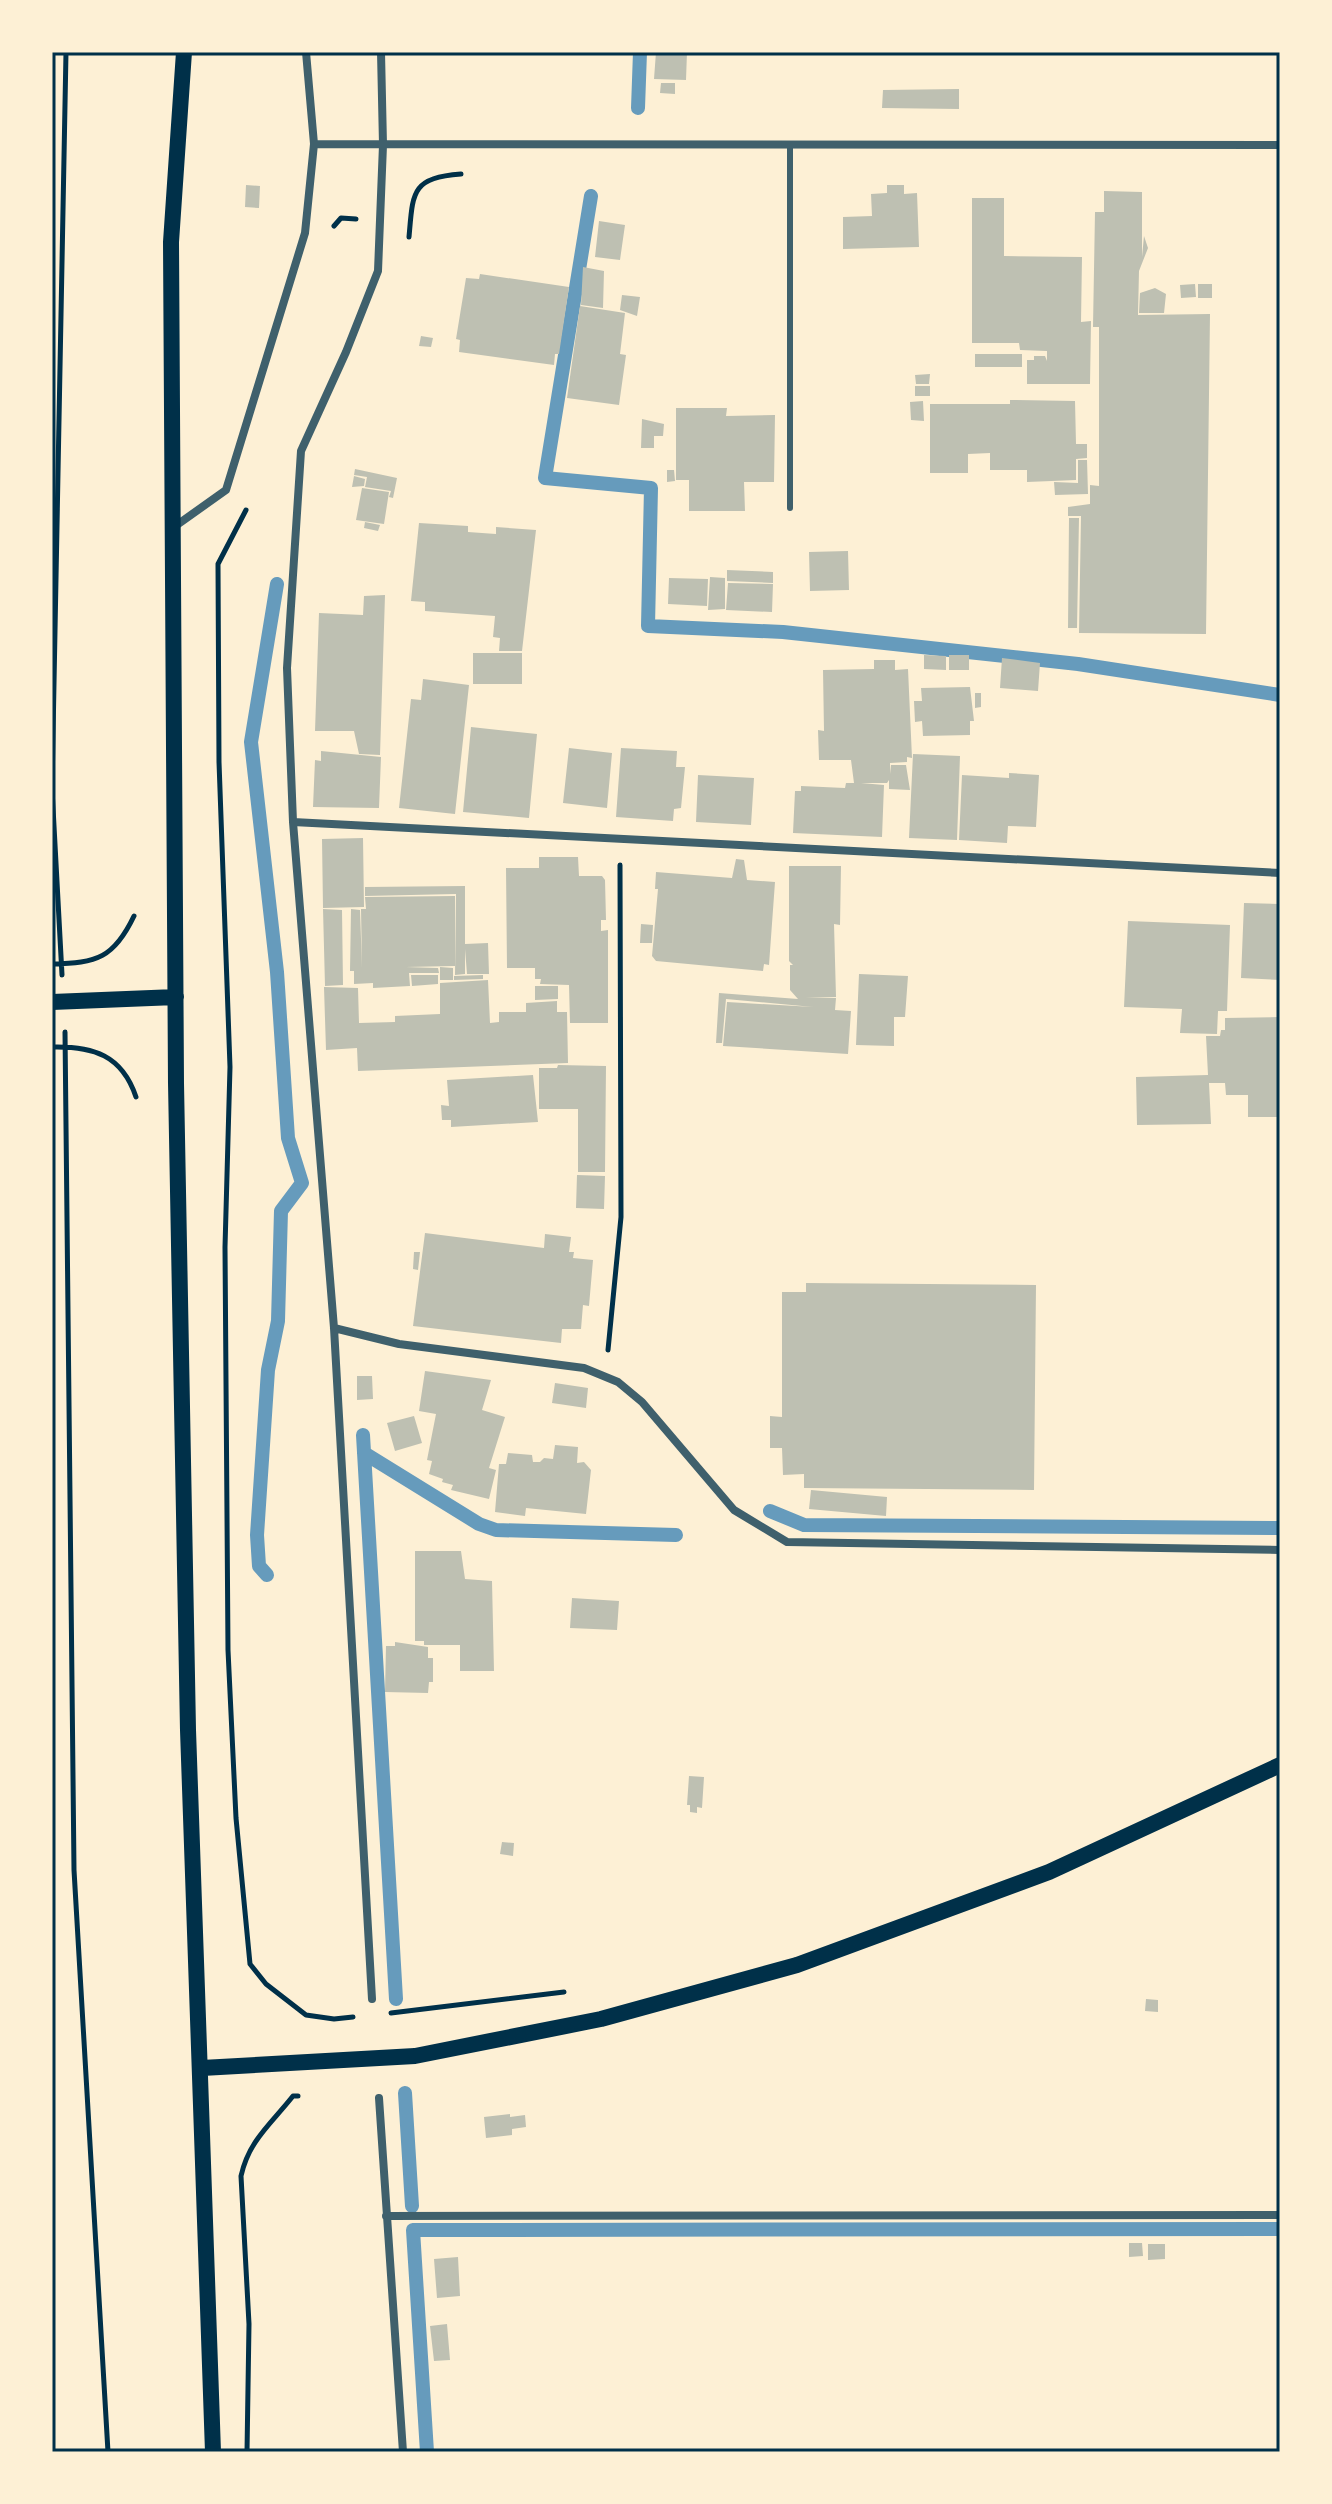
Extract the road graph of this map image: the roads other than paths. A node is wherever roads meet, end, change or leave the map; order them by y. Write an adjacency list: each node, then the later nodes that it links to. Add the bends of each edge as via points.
1 (184, 52): 9 (main road, via 171,242)
2 (306, 52): 4 (street)
3 (381, 52): 5 (street)
4 (314, 144): 5 (street); 9 (street, via 305,233 226,490)
5 (383, 145): 6 (street); 10 (street, via 378,271 301,451 287,668)
6 (790, 145): 7 (street); 8 (lane)
7 (1280, 145)
8 (790, 508)
9 (171, 530): 13 (main road)
10 (293, 822): 11 (street); 14 (street)
11 (1280, 873)
12 (57, 995): 13 (main road, via 76,1001)
13 (176, 997): 18 (main road, via 188,1714)
14 (334, 1328): 15 (street, via 399,1344 584,1368 618,1382 642,1402 734,1510 787,1542); 17 (street)
15 (1280, 1550)
16 (1280, 1765): 18 (main road, via 1049,1872 797,1965 601,2019 456,2049 352,2061)
17 (372, 1999)
18 (202, 2068): 22 (main road)
19 (379, 2098): 21 (street)
20 (1280, 2215): 21 (street)
21 (386, 2216): 23 (street)
22 (213, 2452)
23 (403, 2452)

